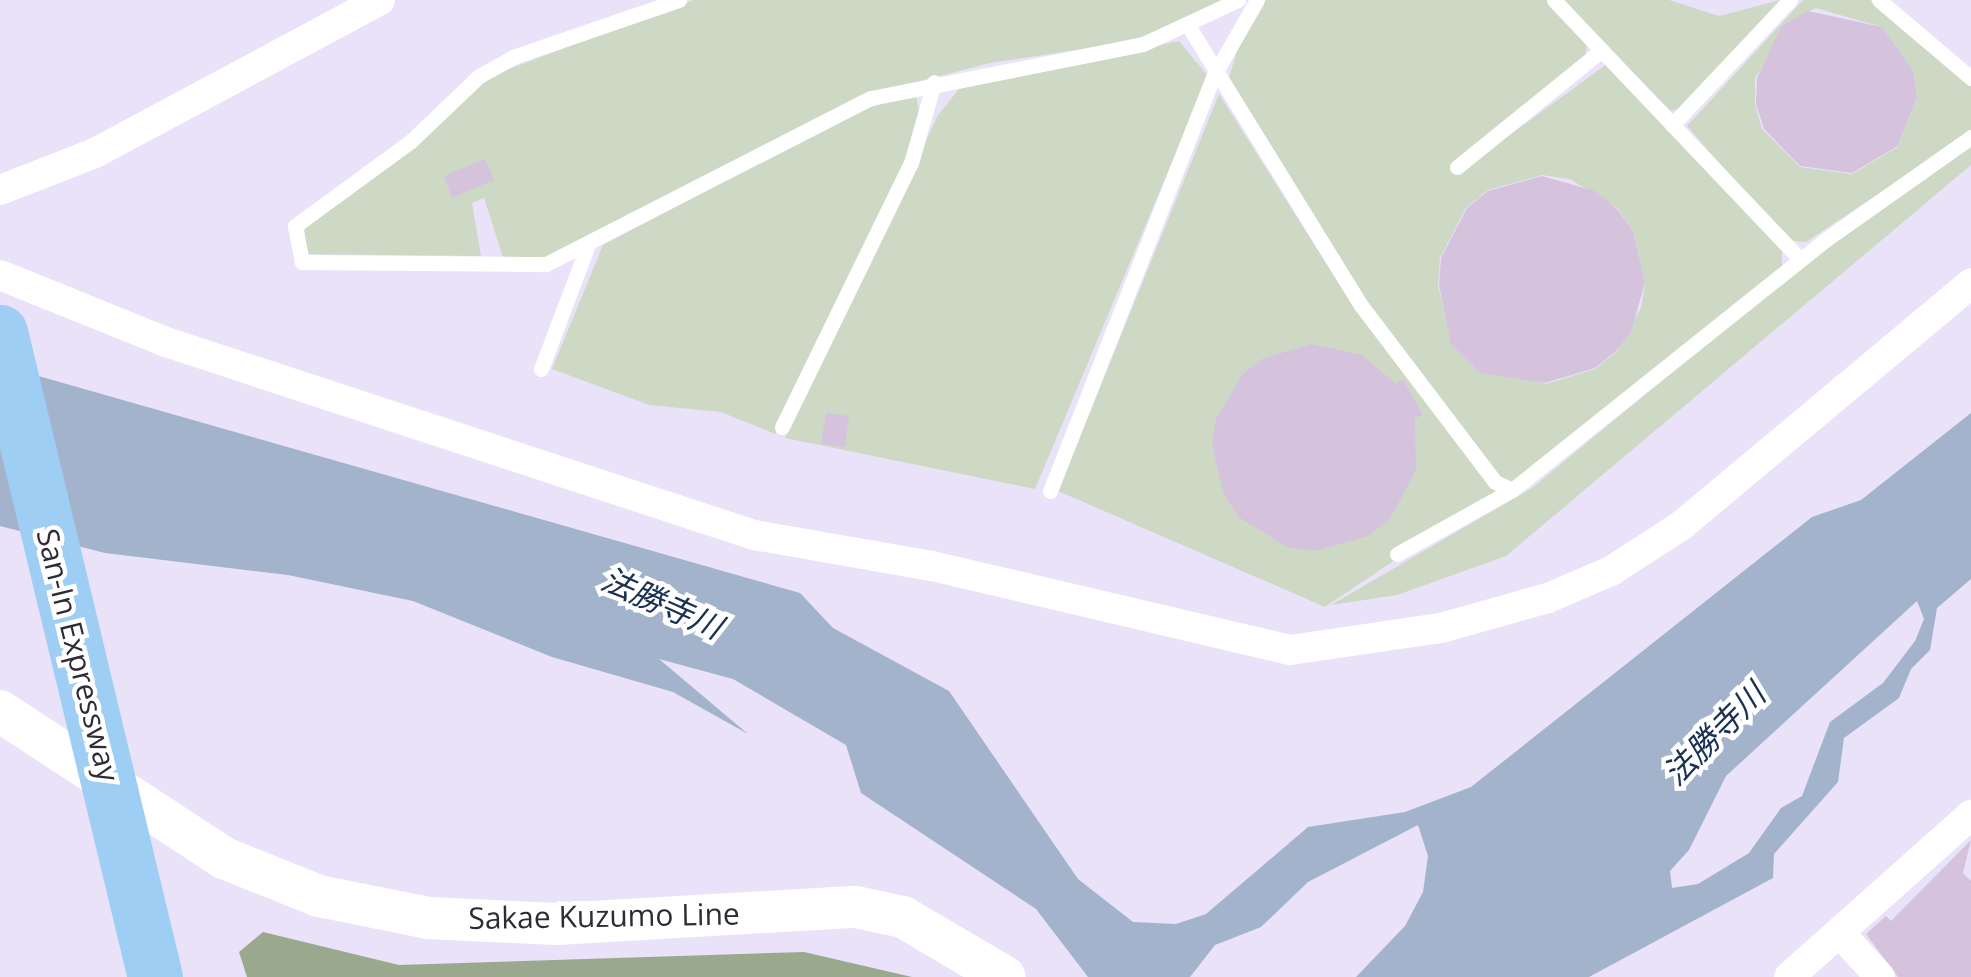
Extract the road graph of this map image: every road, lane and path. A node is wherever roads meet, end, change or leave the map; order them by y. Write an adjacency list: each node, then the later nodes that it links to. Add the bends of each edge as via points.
1 (380, 0): 16 (street, via 95,153)
2 (679, 0): 17 (lane, via 515,56 479,76 411,141 304,217 293,238 302,262 315,265 522,268)
3 (1238, 0): 8 (lane)
4 (1257, 0): 10 (lane)
5 (1554, 0): 9 (lane)
6 (1790, 0): 13 (lane)
7 (1879, 0): 11 (lane)
8 (1189, 27): 10 (lane); 12 (lane, via 1143,44)
9 (1602, 50): 13 (lane); 15 (lane)
10 (1216, 73): 25 (lane, via 1360,304 1494,482); 26 (lane)
11 (1971, 78)
12 (934, 82): 17 (lane, via 852,105); 24 (lane, via 932,114 911,164)
13 (1672, 125): 18 (lane)
14 (1971, 137): 18 (lane)
15 (1457, 167)
16 (0, 190)
17 (587, 247): 22 (lane)
18 (1800, 259): 25 (lane, via 1588,437)
19 (0, 276): 20 (street, via 162,342 754,535 932,566 1290,650 1441,628 1548,598 1611,570 1682,524)
20 (1971, 283)
21 (0, 332): 30 (highway, San-In Expressway)
22 (541, 369)
23 (0, 408): 30 (highway, San-In Expressway)
24 (782, 427)
25 (1512, 490): 27 (lane)
26 (1050, 491)
27 (1397, 554)
28 (0, 711): 34 (main road, Sakae Kuzumo Line, via 224,858 320,896 428,918 556,924 856,907 904,918)
29 (1971, 816): 31 (street, via 1921,868)
30 (114, 842): 32 (highway, San-In Expressway); 33 (highway, San-In Expressway)
31 (1839, 932): 35 (street); 36 (street)
32 (136, 977)
33 (156, 977)
34 (1004, 977)
35 (1789, 977)
36 (1880, 977)

